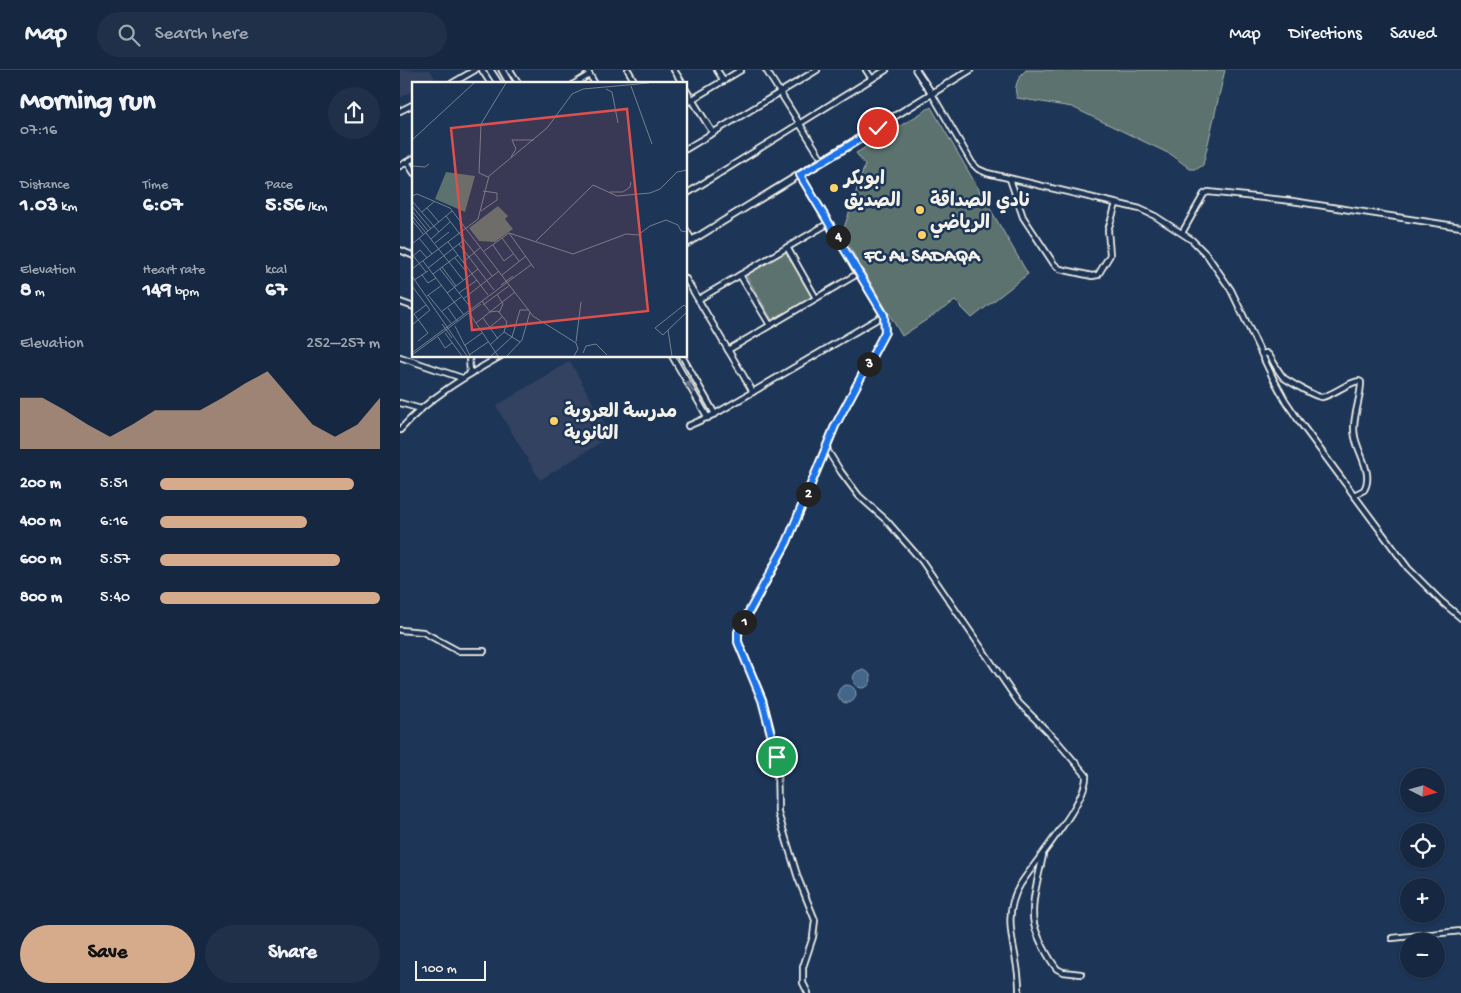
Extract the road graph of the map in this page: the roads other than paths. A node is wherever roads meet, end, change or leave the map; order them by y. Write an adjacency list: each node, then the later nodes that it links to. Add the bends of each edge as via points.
1 (475, 70): 20 (street)
2 (482, 70): 21 (street)
3 (490, 70): 22 (street)
4 (502, 70): 23 (street)
5 (518, 70): 16 (street)
6 (628, 70): 25 (street)
7 (674, 70): 26 (street)
8 (717, 70): 19 (street)
9 (741, 70): 19 (street)
10 (766, 70): 28 (street)
11 (817, 70): 28 (street)
12 (866, 70): 18 (street)
13 (886, 70): 18 (street)
14 (916, 70): 29 (street)
15 (970, 70): 29 (street)
16 (511, 72)
17 (588, 72): 24 (street)
18 (872, 79): 34 (street)
19 (724, 81): 30 (street)
20 (454, 82)
21 (490, 82)
22 (498, 82)
23 (509, 82)
24 (576, 82)
25 (635, 82)
26 (682, 82)
27 (688, 93): 30 (street)
28 (780, 93): 34 (street); 35 (street)
29 (932, 94): 38 (street); 43 (street, via 972,163 987,173)
30 (692, 100): 31 (street); 35 (street)
31 (688, 103)
32 (412, 105): 33 (street)
33 (400, 111)
34 (799, 124): 38 (street); 44 (street)
35 (713, 133): 36 (street)
36 (688, 149)
37 (412, 159): 39 (street)
38 (823, 161): 42 (street)
39 (407, 162): 40 (street); 41 (street)
40 (400, 166)
41 (412, 169)
42 (800, 175): 46 (street); 50 (street)
43 (1010, 179): 45 (street); 45 (street, via 1023,217 1060,269 1098,276 1110,255 1108,230)
44 (688, 193)
45 (1116, 204): 49 (street, via 1140,209)
46 (829, 223): 52 (street); 55 (street)
47 (1461, 227): 49 (street, via 1292,201 1208,192)
48 (688, 233): 50 (street)
49 (1182, 233): 65 (street, via 1207,255 1220,273)
50 (692, 240): 51 (street)
51 (688, 243)
52 (787, 247): 56 (street); 58 (street)
53 (400, 250): 54 (street)
54 (412, 255)
55 (859, 273): 58 (street); 62 (street)
56 (740, 275): 59 (street); 63 (street)
57 (688, 282): 59 (street)
58 (816, 298): 63 (street)
59 (698, 299): 64 (street)
60 (400, 302): 61 (street)
61 (412, 306)
62 (884, 315): 73 (street); 80 (street, via 885,332)
63 (770, 325): 64 (street)
64 (728, 350): 73 (street)
65 (1262, 354): 81 (street, via 1284,400); 81 (street, via 1269,355 1286,379 1317,397 1361,382 1354,437 1365,465 1367,482 1364,490)
66 (400, 358): 72 (street)
67 (469, 358): 71 (street)
68 (498, 358): 71 (street)
69 (673, 358): 77 (street, one-way to 69)
70 (683, 358): 76 (street)
71 (470, 374): 72 (street)
72 (462, 378): 75 (street)
73 (753, 392): 76 (street)
74 (400, 403): 75 (street)
75 (421, 409): 79 (street)
76 (715, 414): 77 (street)
77 (708, 418): 78 (street)
78 (688, 426)
79 (400, 430)
80 (826, 448): 85 (street, via 860,496 922,561 1019,703 1084,772 1081,797); 89 (street, via 787,542 738,638 762,700 777,757 778,814 815,920 803,972)
81 (1354, 495): 82 (street, via 1408,568)
82 (1461, 618)
83 (400, 630): 84 (street, via 423,632 458,651)
84 (484, 651)
85 (1044, 853): 88 (street, via 1034,904 1035,929 1057,969); 90 (street, via 1020,886 1012,906 1010,928 1020,978)
86 (1461, 931): 87 (street)
87 (1392, 938)
88 (1080, 974)
89 (808, 993)
90 (1019, 993)

